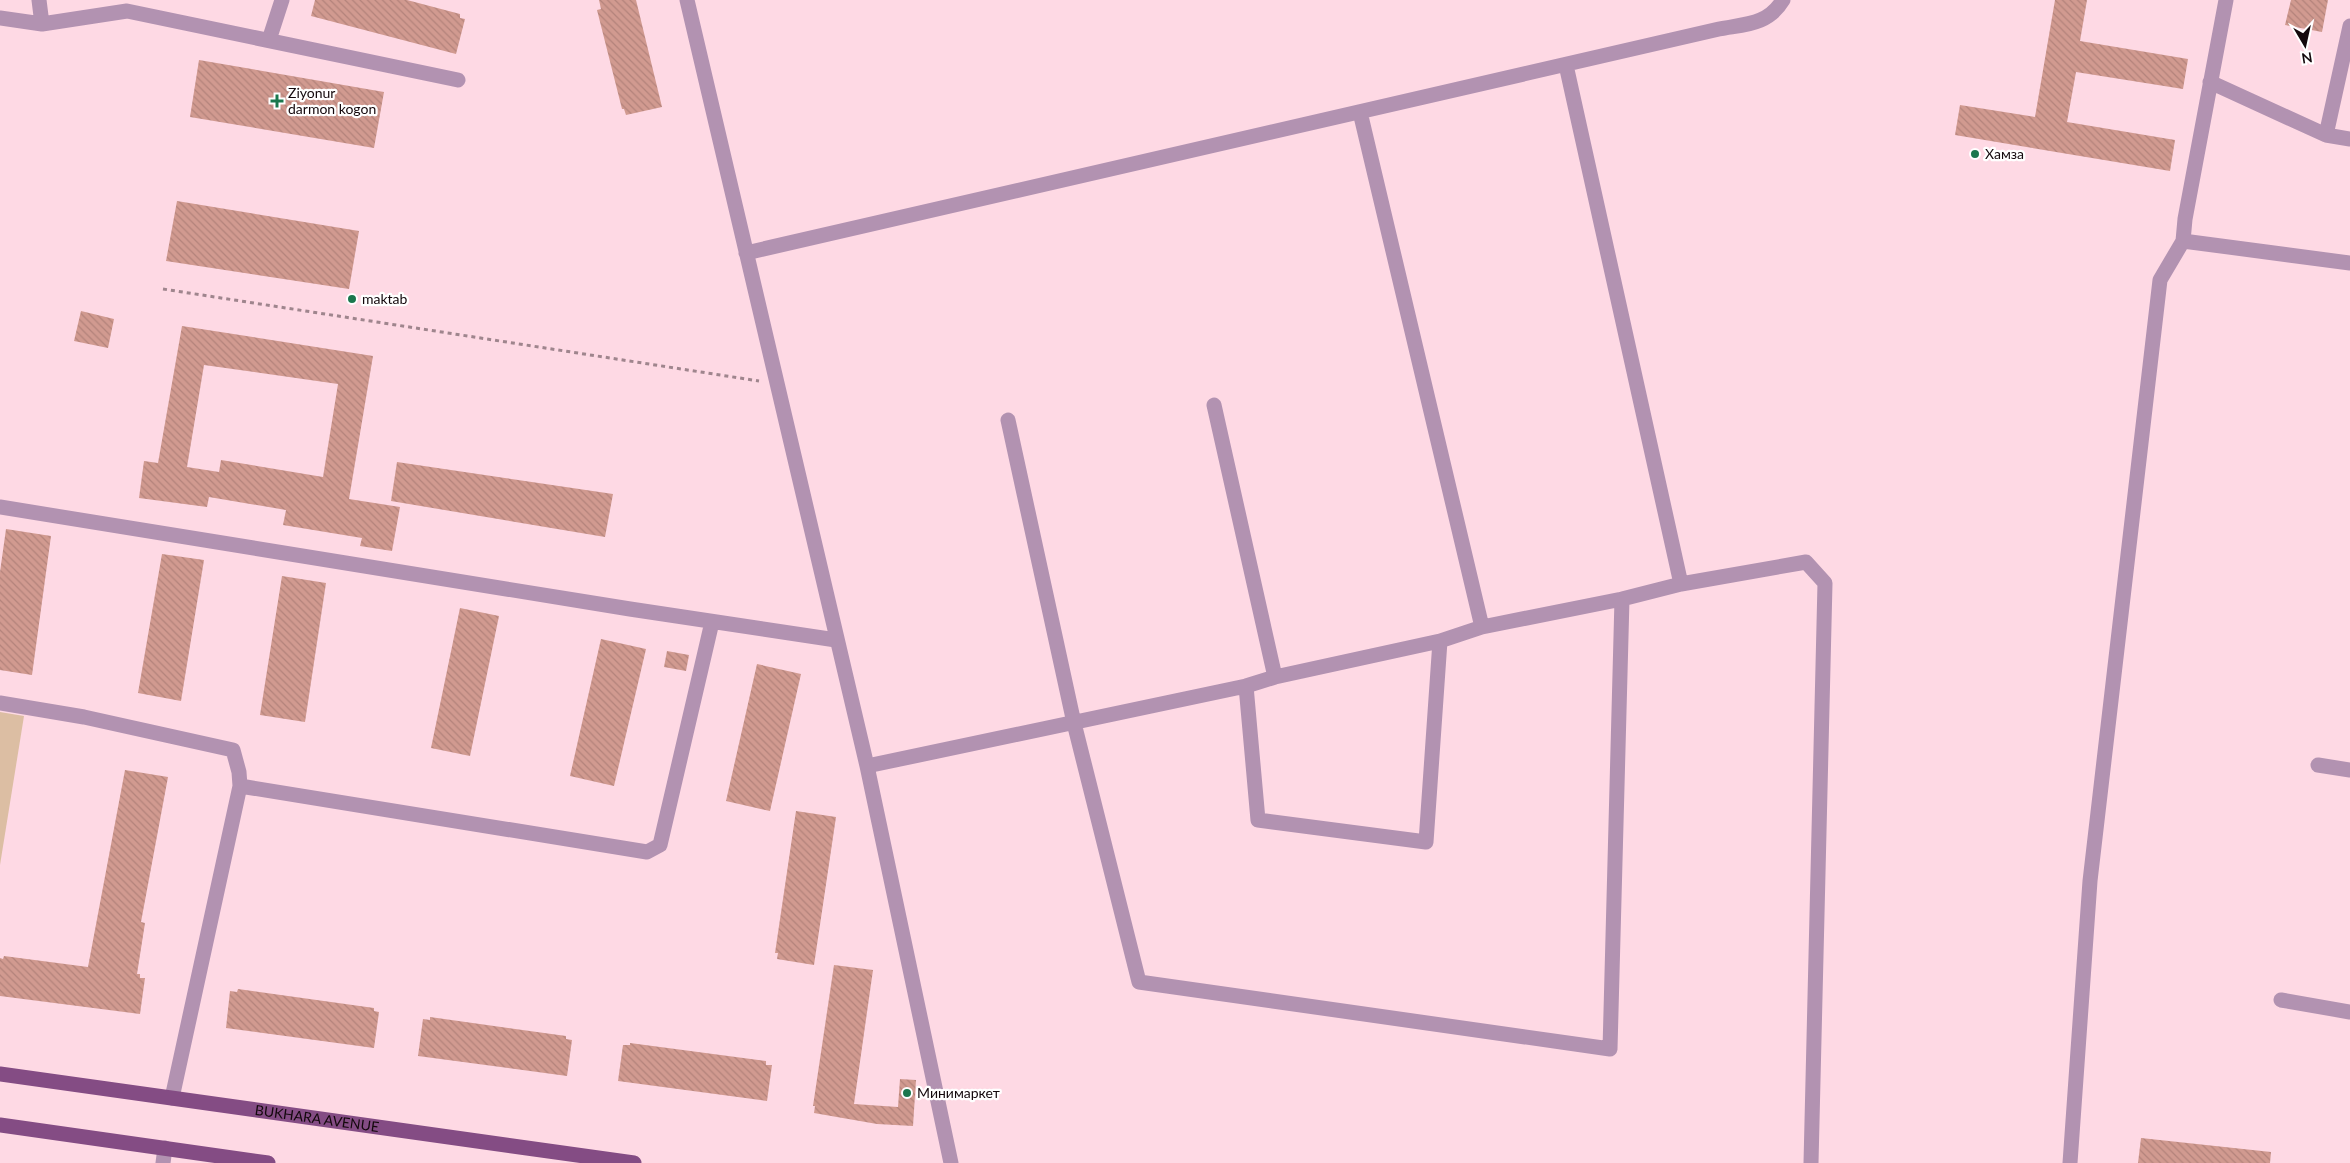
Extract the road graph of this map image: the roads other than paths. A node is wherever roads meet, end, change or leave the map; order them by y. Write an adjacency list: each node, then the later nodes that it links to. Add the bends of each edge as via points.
1 (39, 0): 7 (street)
2 (282, 0): 9 (street)
3 (687, 0): 17 (street)
4 (1783, 0): 10 (street, via 1760,22)
5 (2226, 0): 12 (street)
6 (0, 18): 7 (street)
7 (42, 24): 9 (street, via 127,10)
8 (2350, 26): 14 (street)
9 (269, 40): 11 (street)
10 (1566, 65): 13 (street); 22 (street)
11 (458, 80)
12 (2210, 82): 14 (street); 16 (street)
13 (1360, 112): 17 (street); 25 (street)
14 (2326, 135): 15 (street)
15 (2350, 139)
16 (2183, 241): 18 (street); 46 (street, via 2160,280 2090,881)
17 (746, 254): 26 (street)
18 (2350, 263)
19 (1214, 405): 28 (street)
20 (1008, 420): 31 (street)
21 (0, 507): 24 (street)
22 (1681, 584): 23 (street); 45 (street, via 1806,562 1825,583)
23 (1622, 599): 25 (street); 31 (street, via 1610,1049 1139,982)
24 (712, 622): 26 (street); 35 (street, via 660,845 647,852)
25 (1482, 627): 27 (street)
26 (836, 640): 33 (street)
27 (1440, 641): 28 (street); 29 (street, via 1426,842 1258,820)
28 (1274, 676): 29 (street)
29 (1246, 686): 31 (street)
30 (0, 703): 35 (street, via 84,717 233,750)
31 (1074, 723): 33 (street)
32 (2318, 765): 34 (street)
33 (867, 766): 44 (street)
34 (2350, 770)
35 (240, 786): 39 (street)
36 (2281, 1000): 37 (street)
37 (2350, 1012)
38 (0, 1074): 39 (main road, BUKHARA AVENUE)
39 (172, 1098): 43 (main road, BUKHARA AVENUE)
40 (0, 1125): 41 (main road)
41 (164, 1156): 42 (main road)
42 (268, 1163)
43 (634, 1163)
44 (951, 1163)
45 (1811, 1163)
46 (2070, 1163)

